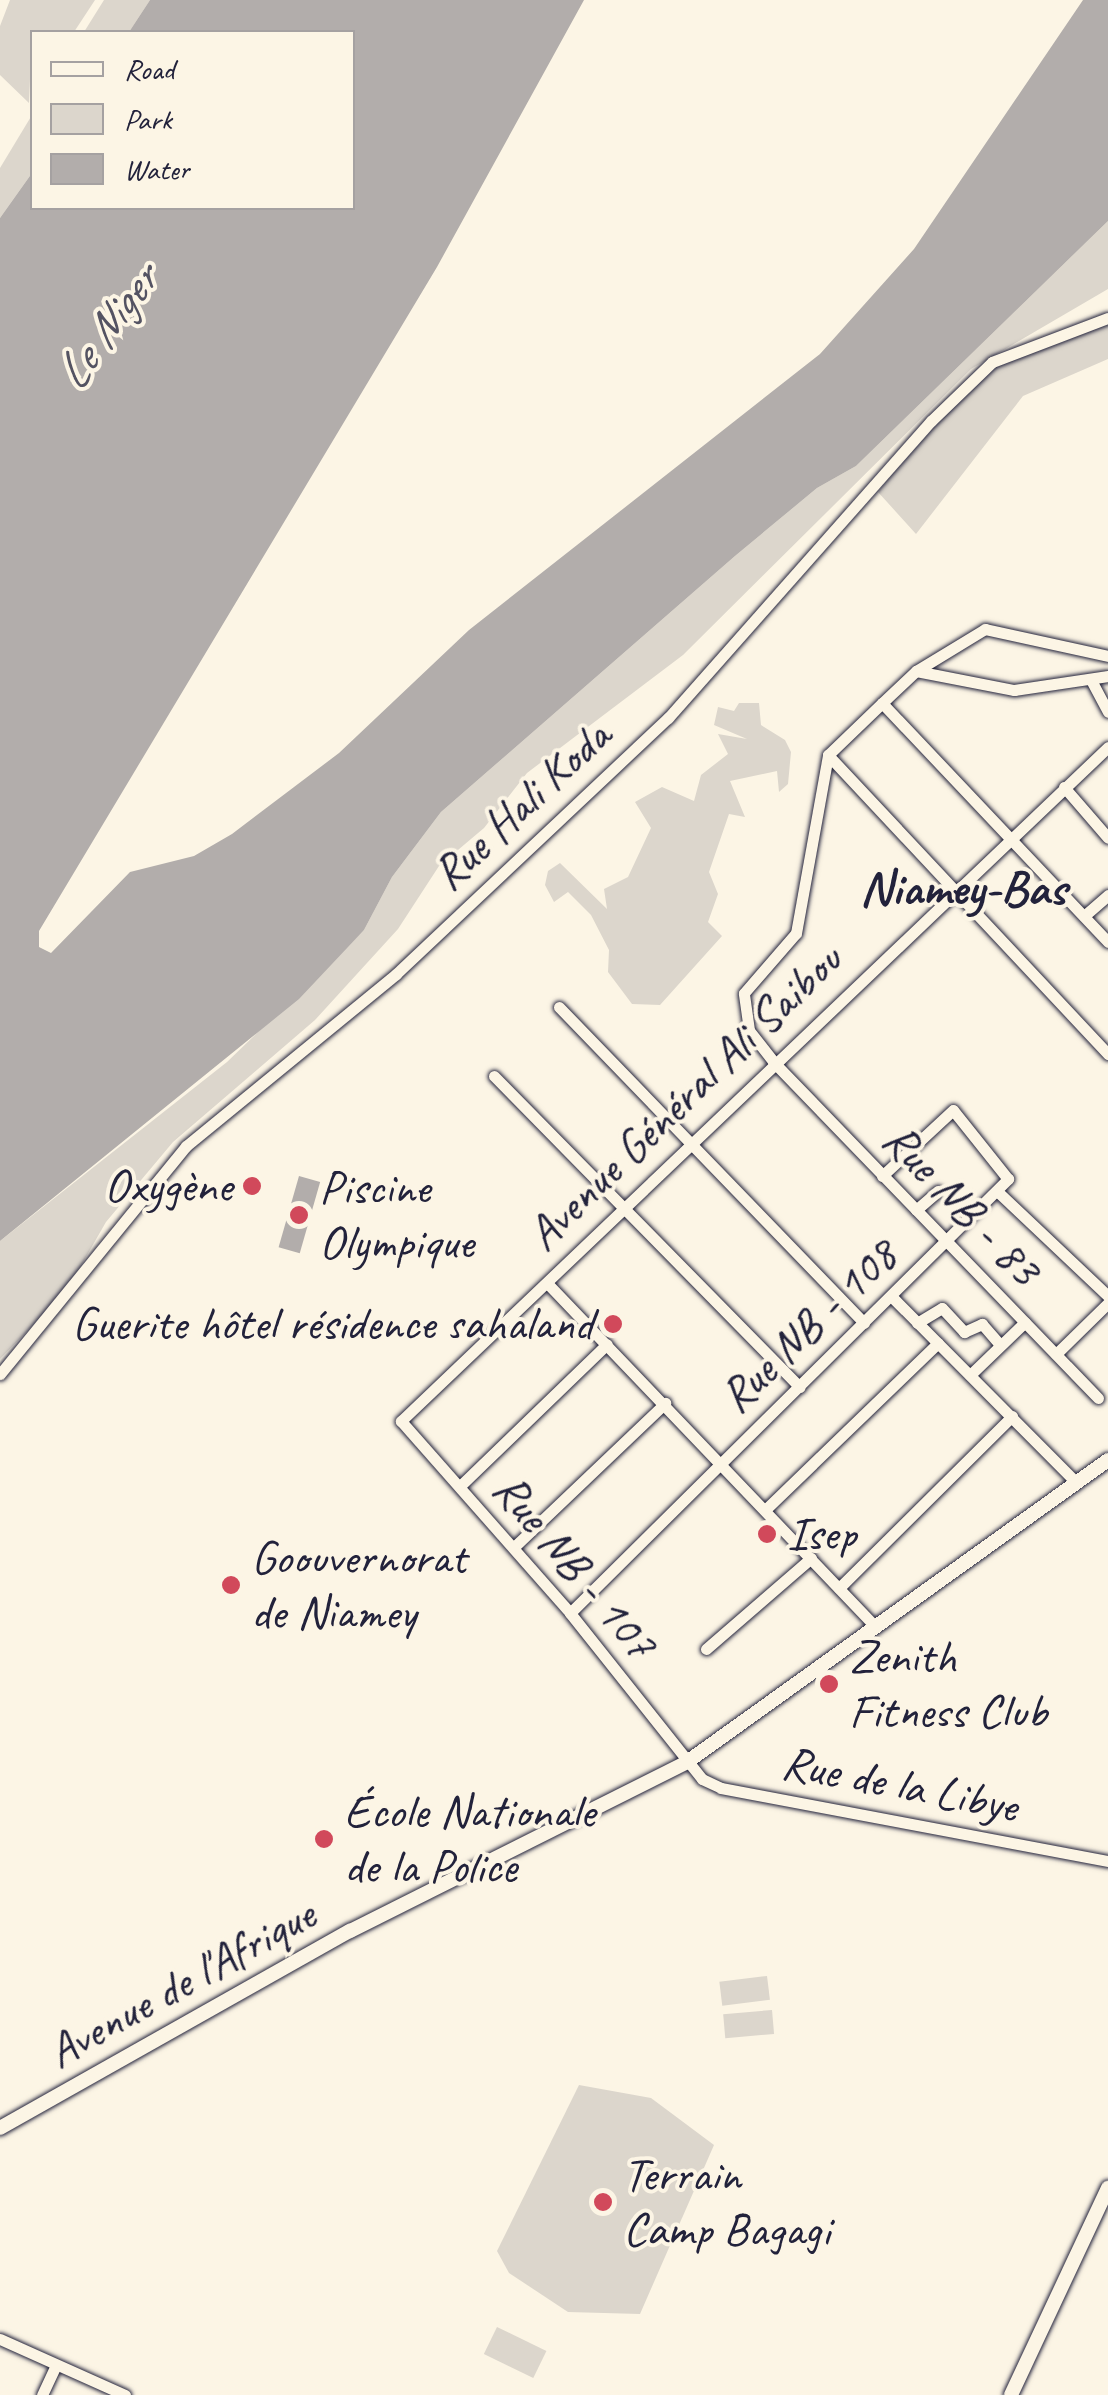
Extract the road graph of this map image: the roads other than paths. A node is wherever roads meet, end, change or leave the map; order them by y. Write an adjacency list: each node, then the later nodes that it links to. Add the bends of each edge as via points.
1 (1108, 318): 38 (street, Rue Hali Koda, via 992,362 918,435 668,718 396,974 186,1146)
2 (1108, 656): 3 (street, via 985,629)
3 (916, 672): 5 (street, via 1014,690); 6 (street)
4 (1108, 676): 5 (street)
5 (1091, 680): 7 (street)
6 (882, 703): 9 (street); 11 (street)
7 (1108, 712)
8 (1108, 747): 10 (street, Avenue Général Ali Saibou)
9 (828, 755): 13 (street); 19 (street, Rue NB - 83, via 796,933 744,993 748,1030)
10 (1064, 787): 11 (street, Avenue Général Ali Saibou); 12 (street)
11 (1010, 835): 13 (street, Avenue Général Ali Saibou); 15 (street)
12 (1108, 838)
13 (953, 888): 18 (street); 19 (street, Avenue Général Ali Saibou)
14 (1108, 894): 15 (street)
15 (1084, 916): 16 (street)
16 (1108, 942)
17 (559, 1006): 21 (street)
18 (1108, 1054)
19 (773, 1060): 21 (street, Avenue Général Ali Saibou); 22 (street, Rue NB - 83)
20 (494, 1076): 25 (street)
21 (692, 1140): 25 (street, Avenue Général Ali Saibou); 32 (street)
22 (882, 1176): 24 (street, Rue NB - 108, via 955,1111 1008,1176); 26 (street, Rue NB - 83)
23 (938, 1191): 26 (street)
24 (998, 1192): 27 (street, Rue NB - 108); 30 (street)
25 (623, 1207): 28 (street, Avenue Général Ali Saibou); 40 (street)
26 (916, 1210): 27 (street, Rue NB - 83)
27 (947, 1242): 29 (street, Rue NB - 108); 31 (street, Rue NB - 83)
28 (546, 1282): 35 (street); 44 (street, Avenue Général Ali Saibou)
29 (892, 1296): 32 (street, Rue NB - 108); 33 (street)
30 (1108, 1300): 37 (street)
31 (1025, 1322): 36 (street); 37 (street, Rue NB - 83)
32 (864, 1323): 40 (street, Rue NB - 108)
33 (917, 1323): 34 (street); 36 (street, via 939,1307 964,1332 982,1324)
34 (938, 1343): 39 (street); 49 (street)
35 (607, 1344): 42 (street); 48 (street)
36 (1000, 1345): 39 (street)
37 (1056, 1354): 41 (street, Rue NB - 83)
38 (0, 1374)
39 (970, 1375): 43 (street)
40 (800, 1387): 46 (street, Rue NB - 108)
41 (1098, 1398)
42 (666, 1403): 46 (street); 50 (street)
43 (1012, 1416): 47 (street); 52 (street)
44 (401, 1421): 48 (street, Rue NB - 107)
45 (1108, 1460): 47 (main road, Avenue de l'Afrique)
46 (722, 1462): 49 (street); 53 (street, Rue NB - 108)
47 (1076, 1482): 54 (main road, Avenue de l'Afrique)
48 (460, 1486): 50 (street, Rue NB - 107)
49 (766, 1509): 51 (street)
50 (514, 1547): 53 (street, Rue NB - 107)
51 (811, 1558): 52 (street); 55 (street)
52 (839, 1588): 54 (street)
53 (570, 1613): 56 (street, Rue NB - 107)
54 (874, 1625): 56 (main road, Avenue de l'Afrique)
55 (706, 1648)
56 (688, 1762): 57 (street, Rue de la Libye, via 721,1788); 58 (main road, Avenue de l'Afrique, via 350,1930)
57 (1108, 1861)
58 (0, 2128)
59 (1108, 2188): 64 (main road)
60 (0, 2339): 61 (street)
61 (56, 2364): 62 (street); 63 (street)
62 (42, 2395)
63 (125, 2395)
64 (1011, 2395)

